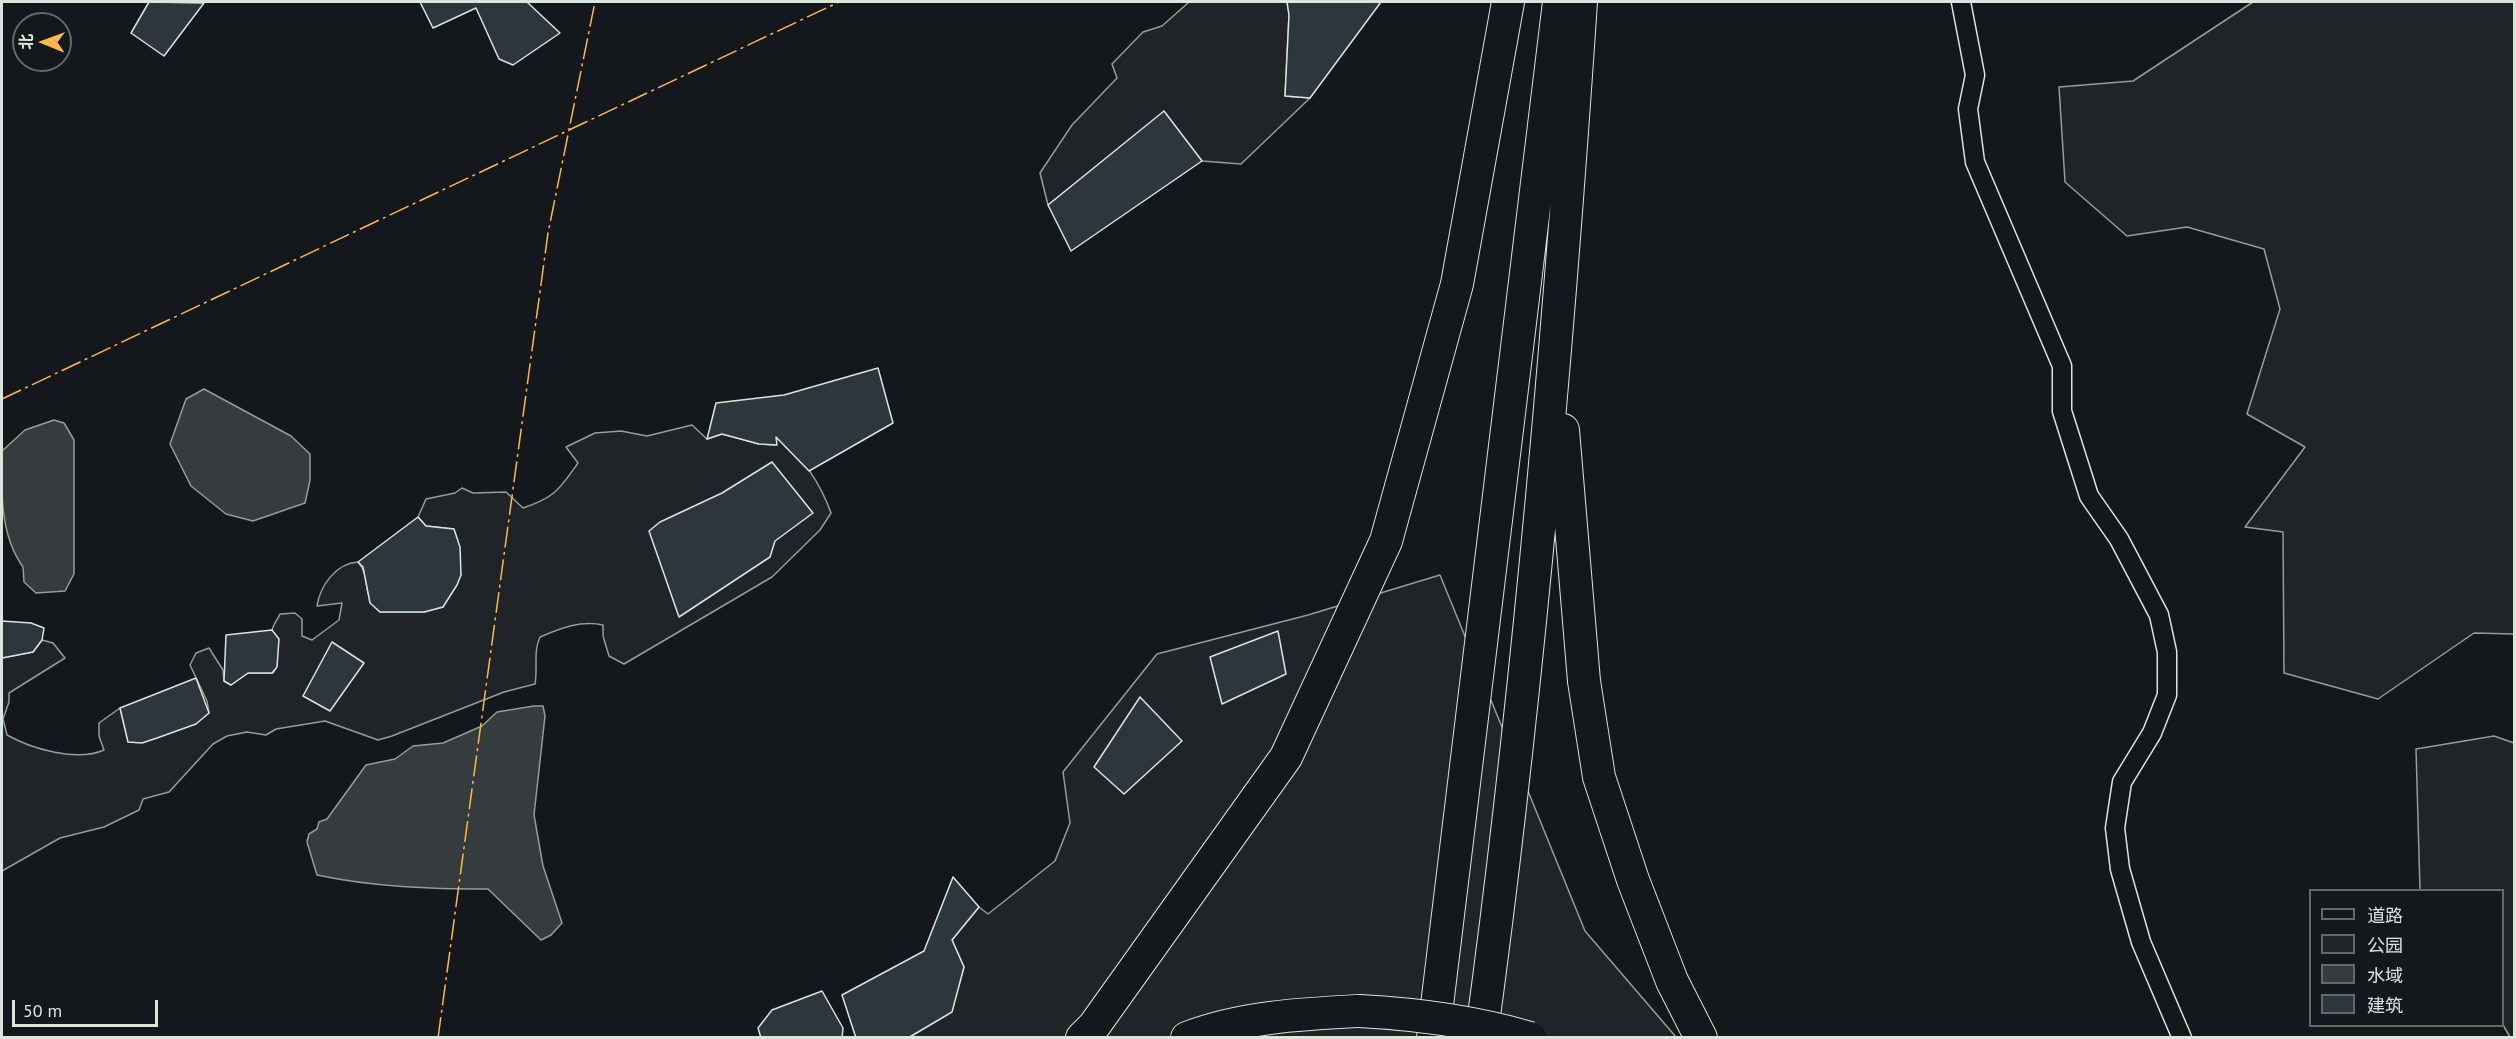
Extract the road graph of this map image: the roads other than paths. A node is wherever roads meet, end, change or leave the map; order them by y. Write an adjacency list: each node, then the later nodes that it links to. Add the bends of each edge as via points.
1 (1508, 2): 7 (highway, via 1457,284 1386,541 1286,757 1095,1026)
2 (1559, 2): 9 (highway)
3 (1581, 2): 5 (highway)
4 (1961, 2): 14 (street, via 1975,75 1968,109 1975,162 2062,366 2062,411 2089,496 2119,539 2159,615 2167,652 2167,695 2152,733 2122,782 2115,828 2120,869 2141,942)
5 (1556, 344): 6 (highway, via 1537,573); 13 (highway, via 1584,681 1599,777 1672,981)
6 (1499, 902): 10 (highway); 11 (highway)
7 (1082, 1038)
8 (1187, 1038): 12 (highway, bridge, via 1211,1028 1297,1014 1359,1011 1432,1016 1482,1024)
9 (1433, 1038)
10 (1480, 1038)
11 (1503, 1038)
12 (1530, 1038)
13 (1701, 1038)
14 (2182, 1038)

